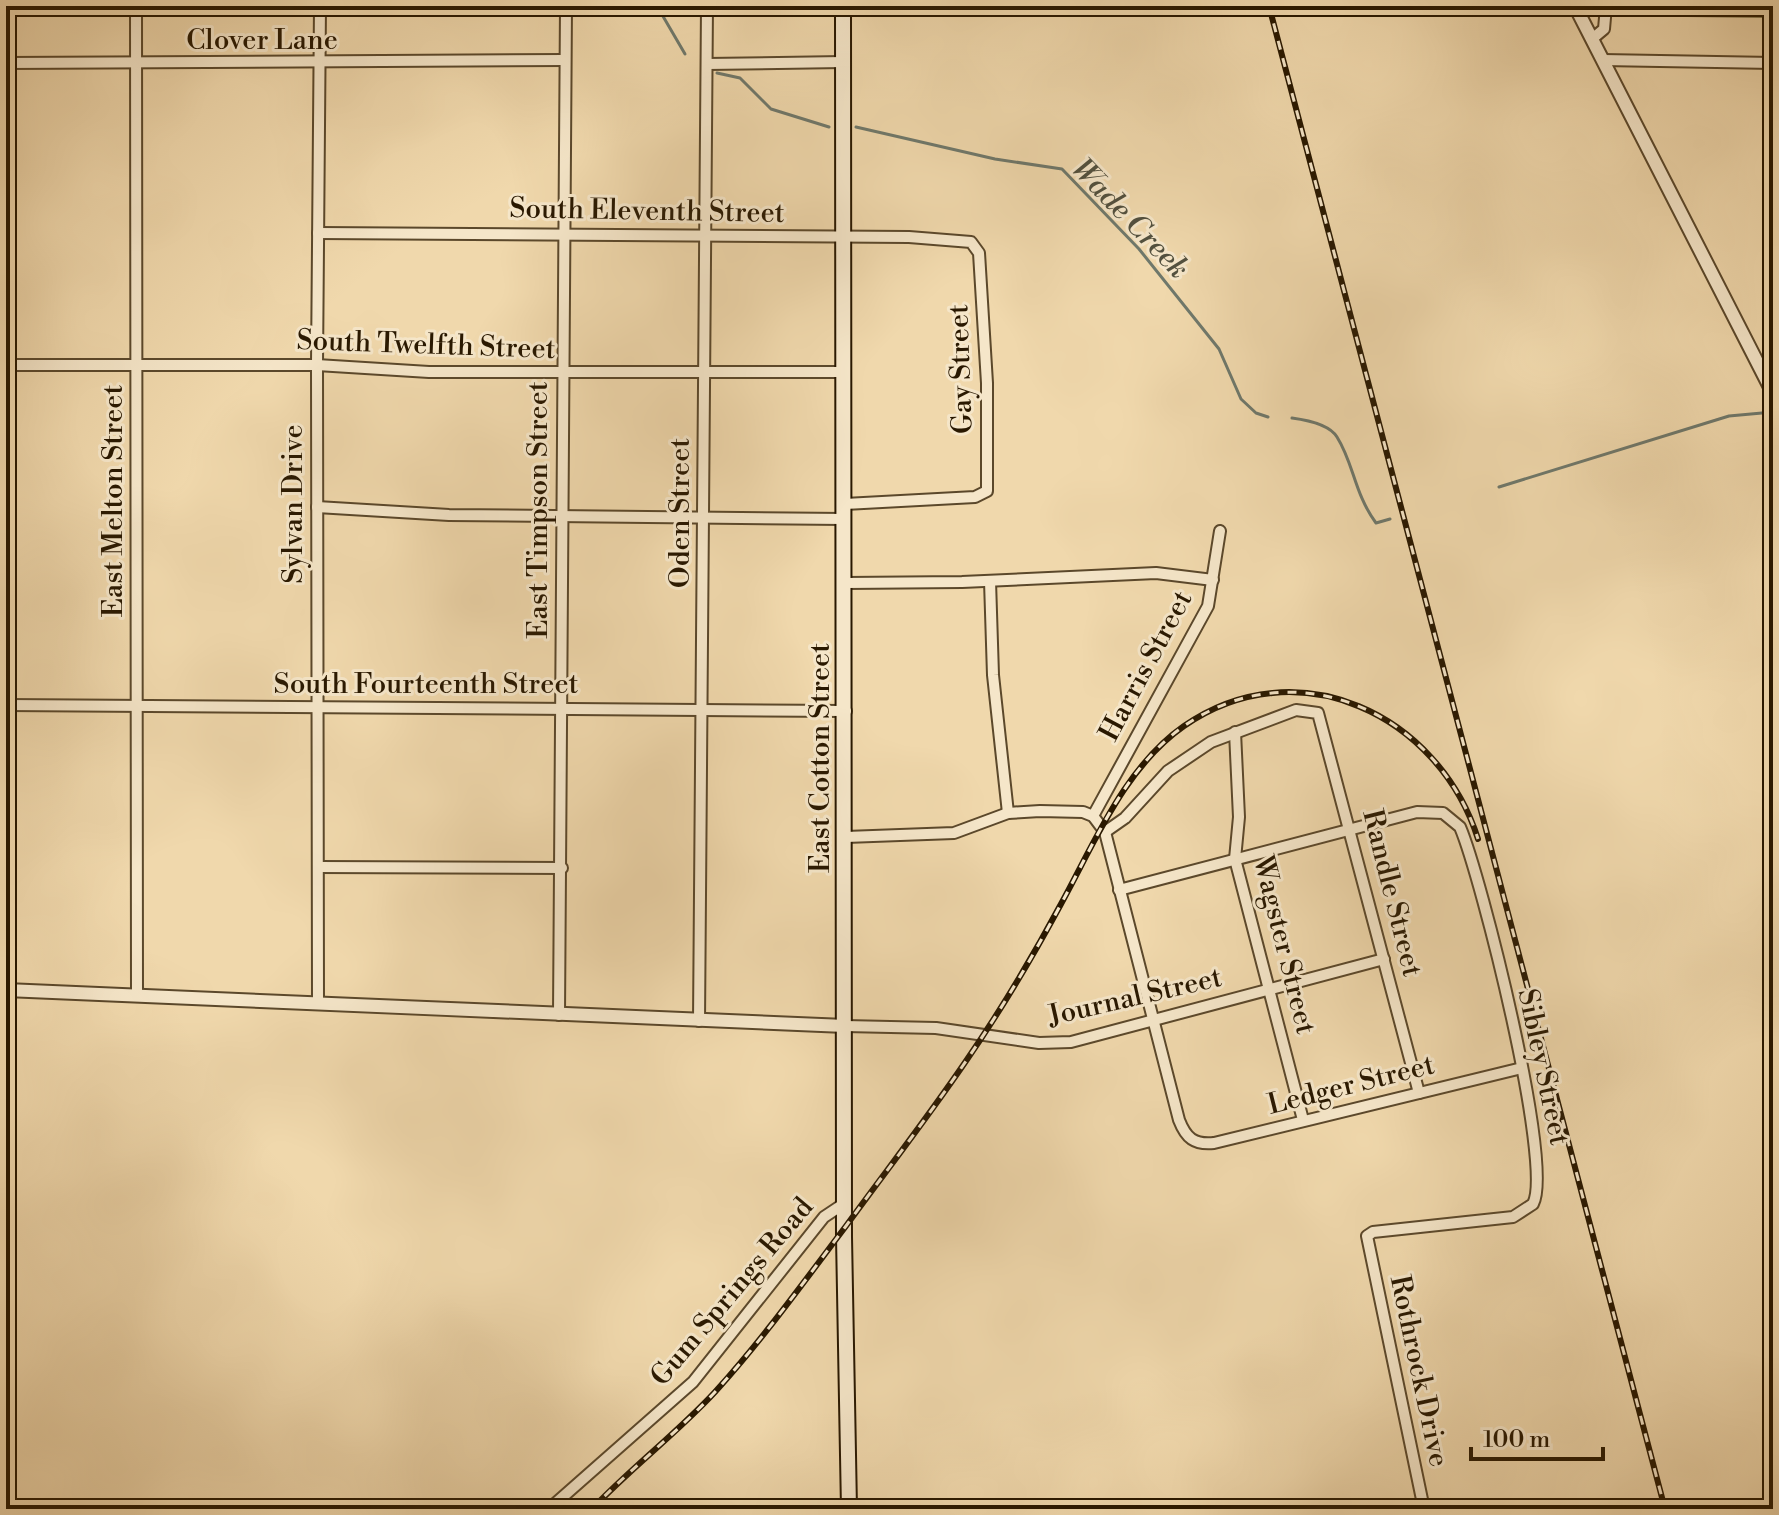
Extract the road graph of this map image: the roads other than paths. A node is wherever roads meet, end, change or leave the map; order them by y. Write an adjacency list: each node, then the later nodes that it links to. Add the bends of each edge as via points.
1 (136, 6): 14 (street, East Melton Street)
2 (320, 6): 15 (street, Sylvan Drive)
3 (566, 6): 9 (street, East Timpson Street)
4 (707, 6): 16 (street, Oden Street)
5 (843, 6): 11 (main road, East Cotton Street)
6 (1575, 6): 8 (street)
7 (1606, 6): 8 (street, via 1605,28)
8 (1592, 39): 10 (street)
9 (565, 60): 15 (street, Clover Lane); 18 (street, East Timpson Street)
10 (1603, 60): 13 (street); 28 (street)
11 (843, 62): 16 (street); 20 (main road, East Cotton Street)
12 (6, 63): 14 (street, Clover Lane)
13 (1773, 63)
14 (136, 64): 15 (street, Clover Lane); 22 (street, East Melton Street)
15 (318, 64): 17 (street, Sylvan Drive)
16 (707, 64): 19 (street, Oden Street)
17 (318, 233): 18 (street, South Eleventh Street); 24 (street, Sylvan Drive)
18 (562, 234): 19 (street, South Eleventh Street); 26 (street, East Timpson Street)
19 (706, 234): 20 (street, South Eleventh Street); 27 (street, Oden Street)
20 (843, 238): 21 (street, South Eleventh Street, via 916,237); 25 (main road, East Cotton Street)
21 (975, 244): 30 (street, Gay Street, via 987,383 986,493)
22 (138, 363): 23 (street, South Twelfth Street); 24 (street, South Twelfth Street); 39 (street, East Melton Street)
23 (6, 365)
24 (317, 365): 26 (street, South Twelfth Street); 29 (street, Sylvan Drive)
25 (845, 372): 27 (street, South Twelfth Street); 30 (main road, East Cotton Street)
26 (562, 373): 27 (street, South Twelfth Street); 32 (street, East Timpson Street)
27 (705, 373): 31 (street, Oden Street)
28 (1773, 393)
29 (317, 507): 32 (street); 38 (street, Sylvan Drive)
30 (845, 511): 31 (street); 36 (main road, East Cotton Street)
31 (704, 515): 32 (street); 41 (street, Oden Street)
32 (561, 517): 40 (street, East Timpson Street)
33 (1220, 531): 34 (street, Harris Street)
34 (1213, 580): 35 (street, via 1156,573); 45 (street, Harris Street, via 1208,606)
35 (990, 581): 36 (street); 44 (street, via 993,675)
36 (846, 583): 42 (main road, East Cotton Street)
37 (6, 705): 39 (street, South Fourteenth Street)
38 (317, 706): 39 (street, South Fourteenth Street); 40 (street, South Fourteenth Street); 50 (street, Sylvan Drive)
39 (136, 708): 56 (street, East Melton Street)
40 (563, 708): 41 (street, South Fourteenth Street); 51 (street, East Timpson Street)
41 (703, 709): 42 (street, South Fourteenth Street); 59 (street, Oden Street)
42 (846, 711): 48 (main road, East Cotton Street)
43 (1235, 732): 46 (street, Randle Street, via 1296,710 1311,710 1322,721); 47 (street, via 1168,771); 49 (street, Wagster Street)
44 (1008, 813): 45 (street, via 1072,810); 48 (street, via 954,833)
45 (1093, 816): 47 (street)
46 (1351, 830): 49 (street); 53 (street, Randle Street); 62 (street, Sibley Street, via 1417,812 1448,815 1460,827)
47 (1105, 832): 52 (street)
48 (846, 837): 61 (main road, East Cotton Street)
49 (1235, 859): 52 (street); 55 (street, Wagster Street)
50 (318, 867): 51 (street); 57 (street, Sylvan Drive)
51 (562, 868): 58 (street, East Timpson Street)
52 (1119, 890): 60 (street)
53 (1384, 959): 55 (street, Journal Street); 63 (street, Randle Street)
54 (6, 990): 56 (street)
55 (1269, 990): 60 (street, Journal Street); 64 (street, Wagster Street)
56 (137, 996): 57 (street)
57 (318, 1002): 58 (street)
58 (559, 1015): 59 (street)
59 (699, 1021): 61 (street)
60 (1154, 1022): 61 (street, Journal Street, via 1058,1043 936,1028); 64 (street, Ledger Street, via 1179,1120 1191,1140 1214,1143)
61 (845, 1026): 65 (main road, East Cotton Street)
62 (1522, 1068): 63 (street, Ledger Street); 66 (street, Sibley Street, via 1539,1167 1533,1204 1506,1218 1373,1232)
63 (1419, 1093): 64 (street, Ledger Street)
64 (1303, 1120)
65 (845, 1203): 67 (street, Gum Springs Road, via 824,1217 693,1382); 68 (main road, East Cotton Street)
66 (1365, 1244): 69 (street, Rothrock Drive)
67 (549, 1509)
68 (849, 1509)
69 (1424, 1509)

